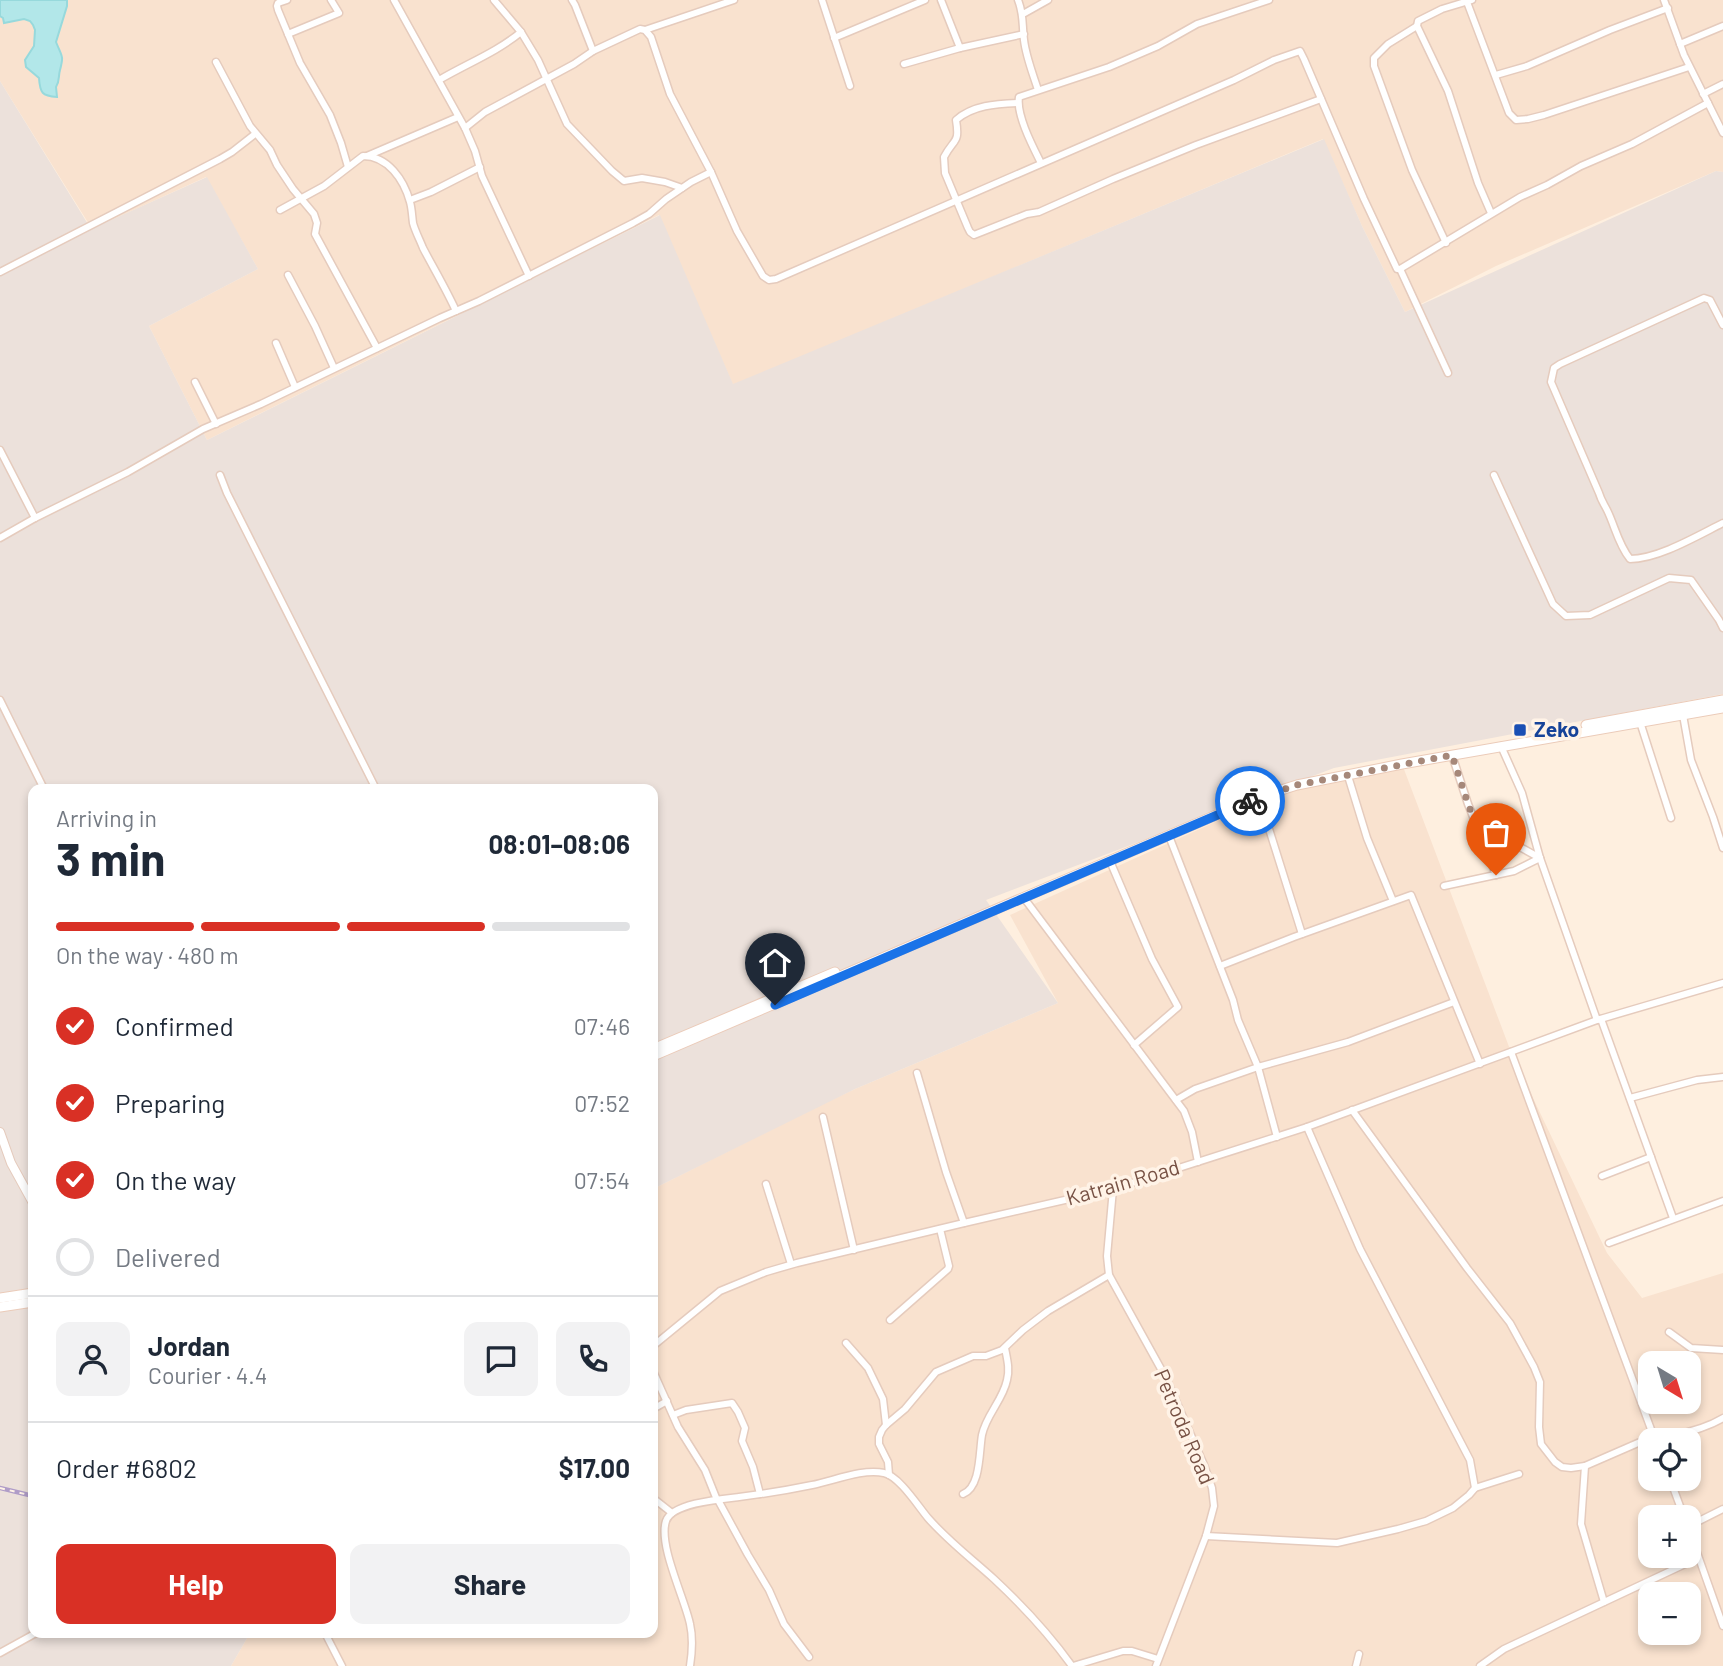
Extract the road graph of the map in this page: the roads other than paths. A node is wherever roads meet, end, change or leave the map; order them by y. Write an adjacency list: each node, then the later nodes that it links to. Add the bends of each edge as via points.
1 (287, 0): 25 (street, via 277,6)
2 (331, 0): 25 (street, via 339,13)
3 (394, 0): 36 (street)
4 (494, 0): 24 (street)
5 (572, 0): 30 (street)
6 (734, 0): 19 (street)
7 (822, 0): 27 (street)
8 (925, 0): 27 (street)
9 (941, 0): 29 (street)
10 (1018, 0): 20 (street)
11 (1048, 0): 20 (street)
12 (1269, 0): 39 (street, via 1197,24 1109,67)
13 (1438, 0): 18 (street)
14 (1664, 0): 17 (street)
15 (1469, 1): 18 (street); 34 (street)
16 (700, 2): 19 (street)
17 (1668, 8): 28 (street); 34 (street)
18 (1442, 9): 21 (street)
19 (705, 10): 23 (street)
20 (1023, 14): 26 (street)
21 (1417, 26): 58 (street, via 1448,92); 59 (street, via 1388,44 1374,58 1374,66 1412,170)
22 (1723, 26): 28 (street)
23 (645, 30): 30 (street); 52 (street, via 670,94)
24 (521, 32): 35 (street); 36 (street)
25 (288, 34): 50 (street, via 330,115)
26 (1024, 34): 29 (street); 39 (street)
27 (834, 38): 38 (street)
28 (1680, 44): 33 (street)
29 (960, 48): 32 (street)
30 (593, 51): 35 (street)
31 (216, 62): 47 (street)
32 (904, 64)
33 (1689, 67): 34 (street, via 1520,120 1509,113); 40 (street)
34 (1496, 75)
35 (547, 79): 45 (street); 53 (street, via 567,124 624,181 642,178)
36 (439, 80): 44 (street)
37 (1723, 84): 40 (street)
38 (850, 86)
39 (1038, 90): 42 (street, via 1019,97)
40 (1703, 94): 43 (street)
41 (1321, 99): 49 (street, via 1300,51 1294,52); 56 (street, via 974,235); 60 (street, via 1395,267)
42 (1018, 103): 49 (street); 56 (street, via 988,105 956,120 958,135 944,157)
43 (1709, 103): 46 (street); 58 (street)
44 (458, 117): 45 (street); 48 (street)
45 (465, 128): 51 (street)
46 (1723, 133)
47 (255, 134): 54 (street); 61 (street, via 220,159)
48 (366, 156): 50 (street); 55 (street, via 388,164)
49 (1041, 163): 56 (street)
50 (348, 167): 54 (street)
51 (480, 167): 55 (street); 63 (street)
52 (711, 172): 53 (street); 56 (street, via 737,230 769,281)
53 (682, 188): 63 (street, via 649,214)
54 (301, 199): 57 (street); 67 (street, via 314,214 315,234)
55 (410, 200): 64 (street, via 414,225)
56 (956, 201)
57 (280, 211)
58 (1491, 214): 59 (street)
59 (1446, 243): 60 (street)
60 (1400, 269): 69 (street)
61 (0, 272)
62 (288, 275): 68 (street)
63 (529, 276): 64 (street)
64 (456, 311): 67 (street)
65 (1723, 325): 77 (street, via 1710,300 1704,298 1560,364 1551,382 1630,559 1643,559)
66 (276, 343): 71 (street)
67 (377, 348): 68 (street)
68 (334, 368): 71 (street)
69 (1448, 373)
70 (195, 382): 72 (street)
71 (295, 387): 72 (street)
72 (216, 424): 76 (street)
73 (0, 450): 76 (street)
74 (220, 475): 89 (street)
75 (1494, 475): 79 (street, via 1553,604 1566,616 1590,615 1669,578 1691,580)
76 (35, 518): 78 (street)
77 (1723, 523)
78 (0, 538)
79 (1723, 628)
80 (0, 700): 88 (street)
81 (1723, 700): 107 (main road, via 1280,785)
82 (1723, 708): 83 (main road)
83 (1683, 715): 84 (main road); 94 (street, via 1691,760)
84 (1640, 722): 85 (main road); 91 (street)
85 (1501, 746): 86 (main road); 95 (street, via 1522,793)
86 (1452, 755): 87 (main road); 92 (street)
87 (1348, 776): 90 (main road); 100 (street, via 1367,838)
88 (42, 784)
89 (373, 784)
90 (1259, 797): 93 (main road); 101 (street)
91 (1671, 818)
92 (1476, 823): 95 (street); 97 (street)
93 (1169, 836): 96 (main road); 102 (street)
94 (1723, 848)
95 (1540, 858): 97 (street); 105 (street)
96 (1110, 861): 99 (main road); 106 (street, via 1178,1007)
97 (1496, 875): 98 (street)
98 (1444, 886)
99 (1024, 898): 106 (street); 109 (main road)
100 (1394, 901): 101 (street); 104 (street, via 1412,896)
101 (1302, 934): 102 (street)
102 (1220, 967): 111 (street)
103 (1723, 983): 105 (street, Katrain Road)
104 (1454, 1002): 110 (street); 111 (street, via 1348,1042)
105 (1599, 1020): 108 (street, Katrain Road); 114 (street)
106 (1134, 1045): 115 (street)
107 (658, 1047)
108 (1511, 1052): 110 (street, Katrain Road); 151 (street)
109 (658, 1054)
110 (1479, 1064): 116 (street, Katrain Road)
111 (1258, 1067): 115 (street, via 1195,1088); 120 (street)
112 (917, 1073): 129 (street)
113 (1723, 1077): 114 (street)
114 (1630, 1098): 121 (street)
115 (1176, 1100): 122 (street, via 1188,1119)
116 (1352, 1110): 118 (street, Katrain Road); 154 (street, via 1510,1324 1540,1382 1541,1444 1562,1467)
117 (823, 1117): 132 (street)
118 (1307, 1126): 120 (street, Katrain Road); 157 (street, via 1360,1249 1470,1460)
119 (0, 1132): 126 (street)
120 (1277, 1137): 122 (street, Katrain Road)
121 (1651, 1157): 123 (street); 128 (street)
122 (1198, 1162): 125 (street, Katrain Road)
123 (1602, 1176)
124 (766, 1184): 133 (street)
125 (1113, 1189): 129 (street, Katrain Road); 134 (street, Petroda Road)
126 (28, 1194)
127 (1723, 1200): 128 (street)
128 (1674, 1218): 131 (street)
129 (964, 1223): 130 (street, Katrain Road)
130 (940, 1229): 132 (street, Katrain Road); 139 (street, via 948,1269)
131 (1609, 1243)
132 (854, 1250): 133 (street, Katrain Road)
133 (791, 1264): 141 (street, Katrain Road, via 720,1291)
134 (1109, 1275): 143 (street, via 1048,1311); 165 (street, Petroda Road, via 1166,1378 1204,1465 1214,1506)
135 (28, 1294): 136 (main road)
136 (0, 1298)
137 (28, 1304): 138 (main road)
138 (0, 1307)
139 (890, 1320)
140 (1669, 1332): 144 (street, via 1691,1348)
141 (658, 1342)
142 (846, 1343): 150 (street, via 866,1364 882,1396)
143 (1005, 1348): 150 (street, via 936,1372); 159 (street, via 1009,1370 1005,1391 984,1427 975,1483)
144 (1723, 1350)
145 (658, 1382): 146 (street)
146 (667, 1401): 147 (street); 148 (street)
147 (658, 1406)
148 (673, 1415): 158 (street, via 732,1402 745,1429 742,1441); 160 (street)
149 (1723, 1418): 152 (street)
150 (886, 1425): 156 (street, via 879,1441)
151 (1652, 1428)
152 (1701, 1428)
153 (1638, 1446): 154 (street)
154 (1585, 1466): 168 (street, via 1581,1524)
155 (1519, 1474): 157 (street)
156 (889, 1475): 158 (street, via 871,1472); 178 (street, via 958,1549 1033,1618)
157 (1475, 1488): 165 (street, via 1453,1508 1426,1521 1336,1543)
158 (760, 1494): 160 (street)
159 (963, 1494)
160 (718, 1500): 163 (street); 174 (street, via 784,1623)
161 (658, 1502): 163 (street)
162 (1723, 1509): 164 (street)
163 (672, 1513): 177 (street, via 665,1523 666,1538 690,1624)
164 (1701, 1521)
165 (1206, 1536): 175 (street, Petroda Road)
166 (1701, 1566): 169 (street)
167 (1677, 1568): 168 (street)
168 (1604, 1602): 180 (street)
169 (1723, 1626)
170 (28, 1637): 172 (street)
171 (328, 1638): 176 (street)
172 (0, 1653)
173 (1359, 1654): 179 (street)
174 (809, 1657)
175 (1157, 1662): 178 (street, via 1123,1651)
176 (342, 1666)
177 (690, 1666)
178 (1072, 1666)
179 (1356, 1666)
180 (1480, 1666)

